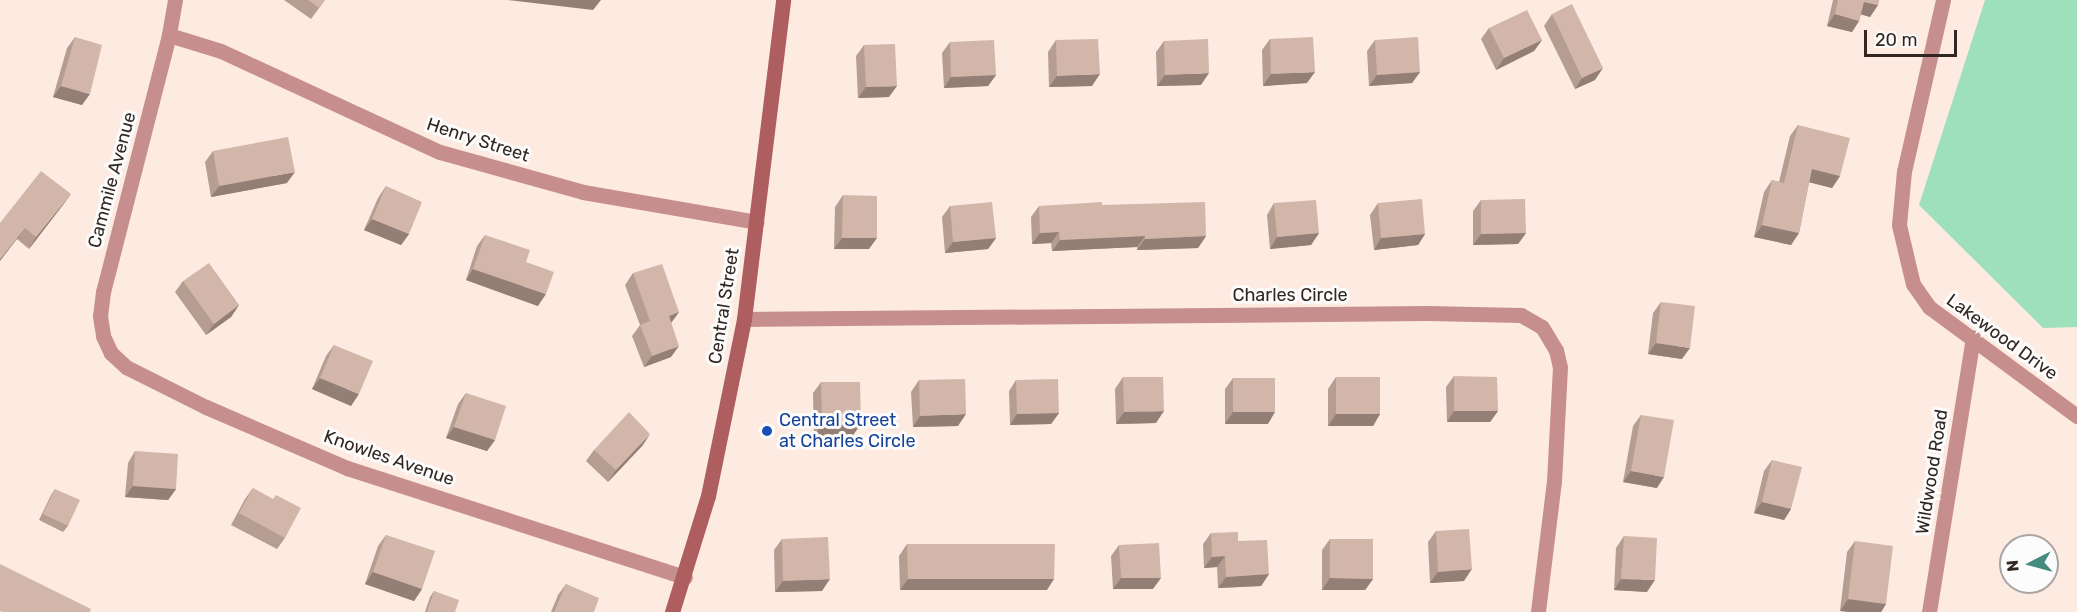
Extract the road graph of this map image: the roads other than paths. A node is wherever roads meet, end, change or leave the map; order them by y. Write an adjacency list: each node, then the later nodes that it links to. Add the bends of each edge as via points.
1 (175, 0): 4 (street, Cammile Avenue)
2 (783, 0): 5 (main road, Central Street)
3 (1943, 0): 8 (street, Lakewood Drive, via 1904,171 1899,225 1913,285 1929,307)
4 (169, 34): 5 (street, Henry Street, via 221,51 440,152 583,192); 7 (street, Cammile Avenue, via 104,285 100,316)
5 (756, 222): 6 (main road, Central Street)
6 (744, 319): 10 (main road, Central Street, via 708,496); 12 (street, Charles Circle, via 1521,315 1542,327 1556,350 1560,367 1554,481)
7 (103, 336): 10 (street, Knowles Avenue, via 111,353 126,366 286,443 347,468)
8 (1973, 338): 9 (street, Lakewood Drive); 13 (street, Wildwood Road)
9 (2077, 416)
10 (685, 577): 11 (main road, Central Street)
11 (672, 612)
12 (1538, 612)
13 (1929, 612)

